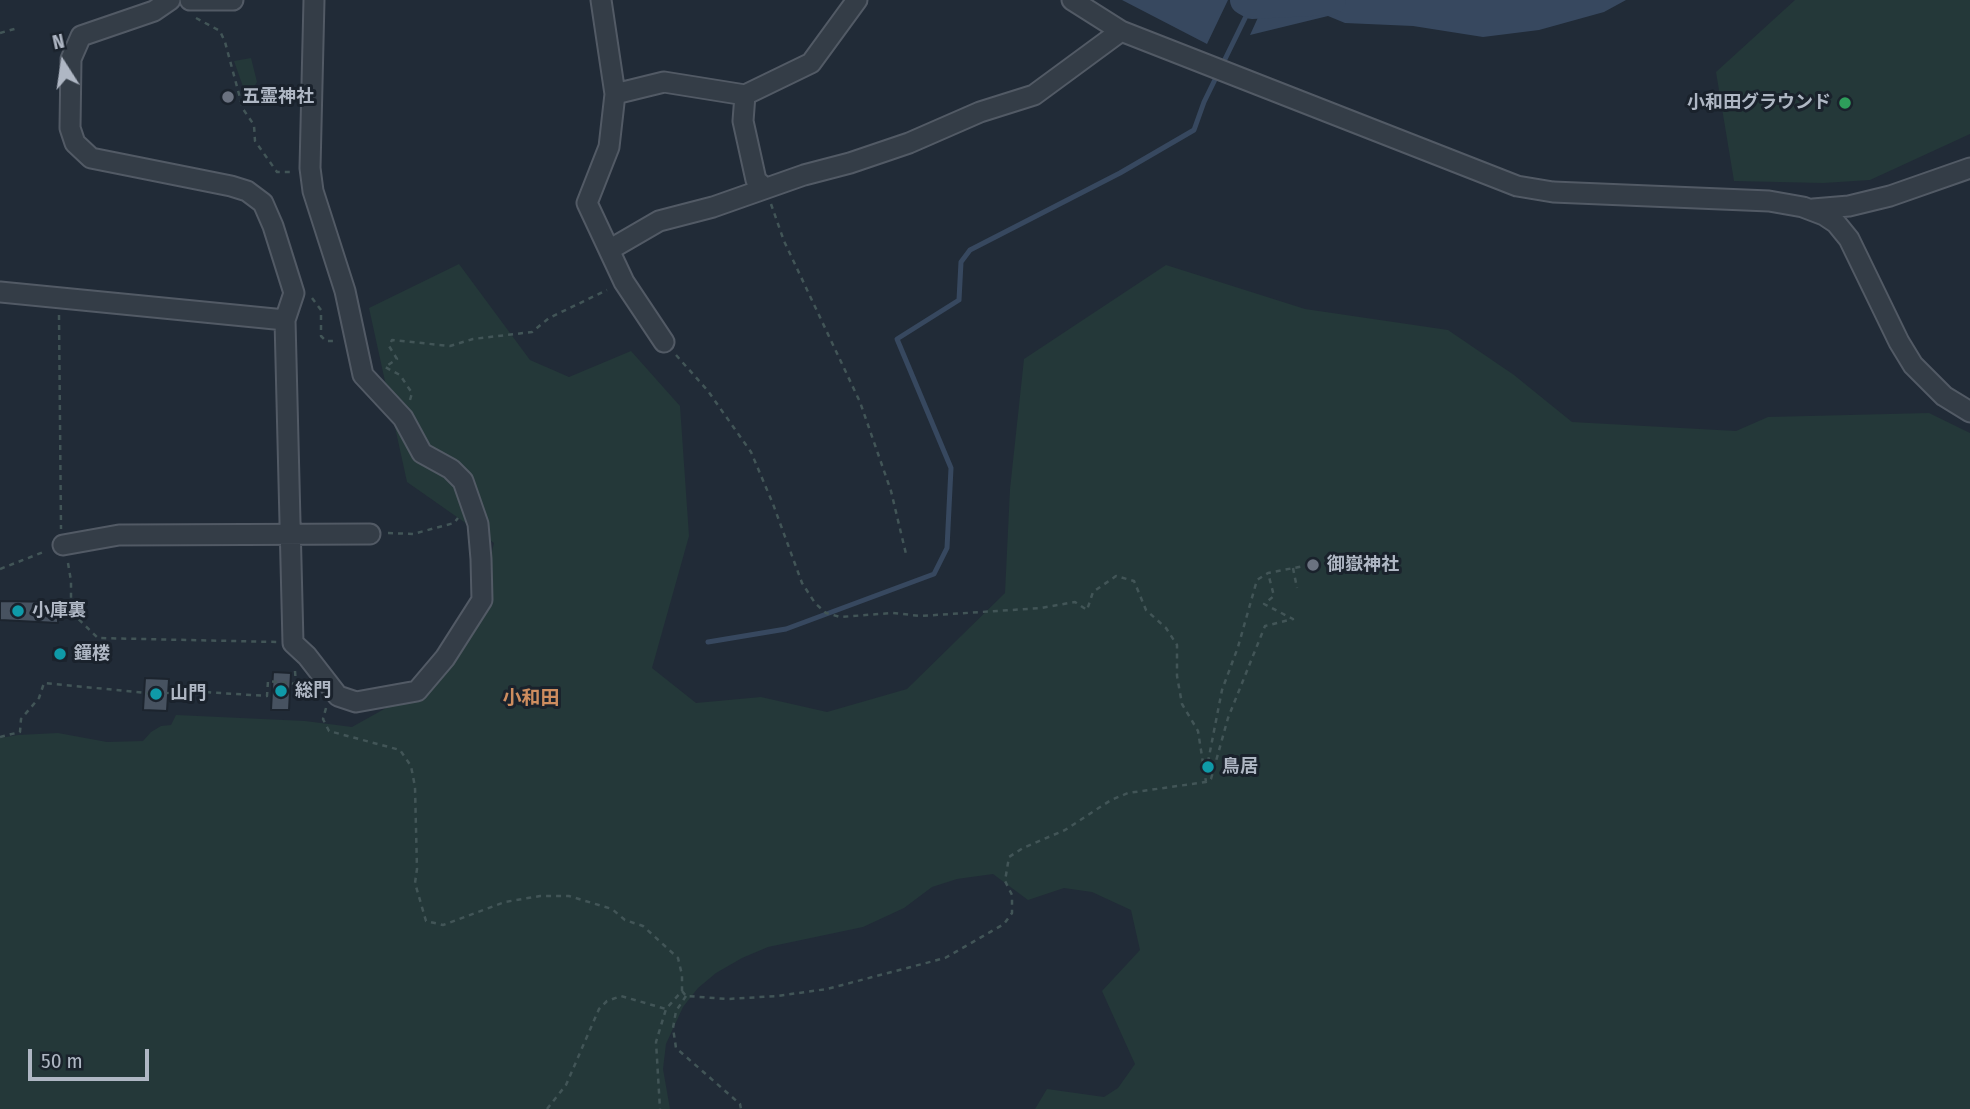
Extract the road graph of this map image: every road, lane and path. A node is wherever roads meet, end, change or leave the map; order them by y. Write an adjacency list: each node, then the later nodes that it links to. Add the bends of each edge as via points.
1 (170, 0): 20 (street, via 154,11 81,36 71,59 70,128 75,142 91,158 247,191 263,203)
2 (233, 0): 7 (street)
3 (314, 0): 13 (street)
4 (601, 0): 11 (street)
5 (857, 0): 12 (street, via 811,62)
6 (1072, 0): 9 (street)
7 (189, 7): 13 (path, via 219,31 225,42 243,109 254,125 255,141 277,172)
8 (18, 28): 10 (path)
9 (1121, 31): 15 (street, via 1034,95 909,143); 16 (street, via 1517,186 1553,192 1759,200)
10 (0, 33)
11 (615, 94): 12 (street, via 664,82); 17 (street, via 609,147 587,203)
12 (745, 95): 15 (street, via 743,121 756,180)
13 (310, 168): 23 (street)
14 (1970, 168): 16 (street, via 1890,196)
15 (765, 188): 17 (street, via 659,221); 31 (path, via 860,402 891,491)
16 (1812, 210): 26 (street, via 1832,220 1849,239 1918,372)
17 (609, 250): 18 (street)
18 (624, 282): 24 (street); 25 (path, via 549,318 532,332 450,346 392,340 389,346 397,359 385,367 400,375 412,393 403,406)
19 (0, 292): 21 (street)
20 (294, 293): 22 (street); 23 (path, via 304,291 321,310 321,336 326,341)
21 (60, 298): 22 (street); 30 (path)
22 (285, 320): 28 (street)
23 (356, 339): 25 (street, via 363,375)
24 (664, 342): 40 (path, via 708,391 751,452 802,583 826,613 840,617 972,614 1075,602 1087,610 1093,592 1116,576 1134,581 1146,610 1177,645 1182,704 1198,731)
25 (392, 404): 27 (street, via 422,453 463,481)
26 (1970, 412)
27 (472, 503): 29 (path, via 454,523 413,534); 38 (street, via 478,524 482,600 445,658 417,691 356,702)
28 (290, 533): 29 (street); 30 (street, via 119,535); 37 (street)
29 (370, 534)
30 (63, 545): 34 (path); 37 (path, via 71,581 71,612 98,638)
31 (906, 554)
32 (1309, 565): 33 (path)
33 (1293, 568): 35 (path); 36 (path)
34 (0, 569)
35 (1269, 573): 40 (path, via 1257,580 1222,690); 41 (path, via 1274,596 1264,604 1293,619 1265,626 1228,718 1211,779)
36 (1297, 588)
37 (287, 643): 38 (street)
38 (335, 692): 39 (path, via 268,681 267,696 189,691 157,694 44,683 39,698 21,719 20,732); 42 (path, via 323,719 330,731 400,750 411,766 415,883 426,921 443,925 505,902 569,896 612,909 652,933 678,958)
39 (0, 737)
40 (1205, 775): 41 (path)
41 (1206, 782): 43 (path, via 1128,793 1009,857 1005,881 1012,895 1012,913 1004,924 945,958 827,989 728,999)
42 (682, 991): 43 (path); 44 (path)
43 (686, 996): 47 (path, via 676,1011 676,1048)
44 (666, 1009): 45 (path, via 621,996 607,1001 599,1009 566,1085); 46 (path, via 656,1042)
45 (547, 1109)
46 (660, 1109)
47 (741, 1109)

